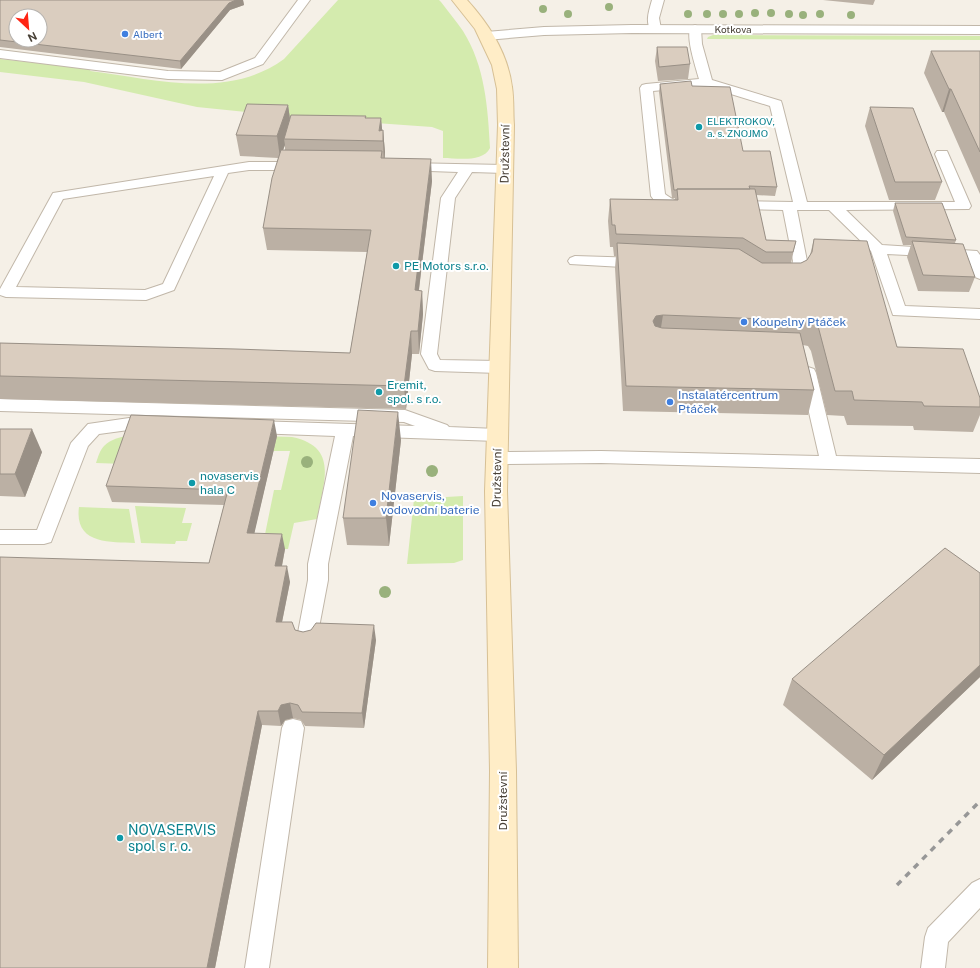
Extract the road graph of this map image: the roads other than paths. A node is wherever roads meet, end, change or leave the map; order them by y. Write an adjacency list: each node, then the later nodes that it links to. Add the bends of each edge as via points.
1 (304, 0): 8 (lane, via 259,61 222,76 168,75)
2 (459, 0): 7 (main road, Družstevní)
3 (658, 0): 4 (lane, via 653,18)
4 (655, 29): 5 (street, Kotkova); 7 (street, Kotkova, via 551,31)
5 (695, 29): 6 (street, Kotkova); 9 (lane, via 696,44)
6 (980, 30)
7 (486, 36): 14 (main road, Družstevní, via 505,87)
8 (0, 54)
9 (706, 82): 16 (lane, via 646,88 658,196 670,205); 18 (lane, via 776,104)
10 (942, 154): 19 (lane, via 964,206)
11 (312, 166): 15 (lane, via 249,166)
12 (397, 167): 13 (lane)
13 (467, 169): 14 (lane); 27 (lane, via 448,198 429,354 435,365)
14 (504, 169): 27 (main road, Družstevní)
15 (223, 170): 15 (lane, via 58,196 6,292 146,295 169,287)
16 (702, 205)
17 (718, 205): 18 (lane)
18 (795, 206): 19 (lane); 24 (lane, via 800,261 795,281)
19 (833, 206): 20 (lane)
20 (878, 249): 23 (lane, via 972,254); 25 (lane, via 898,311)
21 (575, 261): 22 (lane)
22 (653, 264)
23 (980, 274)
24 (772, 281)
25 (980, 314)
26 (804, 358): 33 (lane)
27 (499, 367): 31 (main road, Družstevní)
28 (0, 406): 30 (lane, via 405,416)
29 (345, 430): 30 (lane); 35 (lane, via 136,423 94,428 80,443 44,537); 36 (lane, via 318,564 318,580)
30 (457, 434): 31 (lane)
31 (497, 435): 32 (main road, Družstevní)
32 (497, 458): 33 (lane, via 601,457); 40 (main road, Družstevní, via 496,571 503,771)
33 (830, 462): 34 (lane)
34 (980, 466)
35 (0, 537)
36 (307, 638)
37 (293, 728): 39 (lane)
38 (980, 891): 41 (lane, via 937,937)
39 (256, 968)
40 (503, 968)
41 (933, 968)

